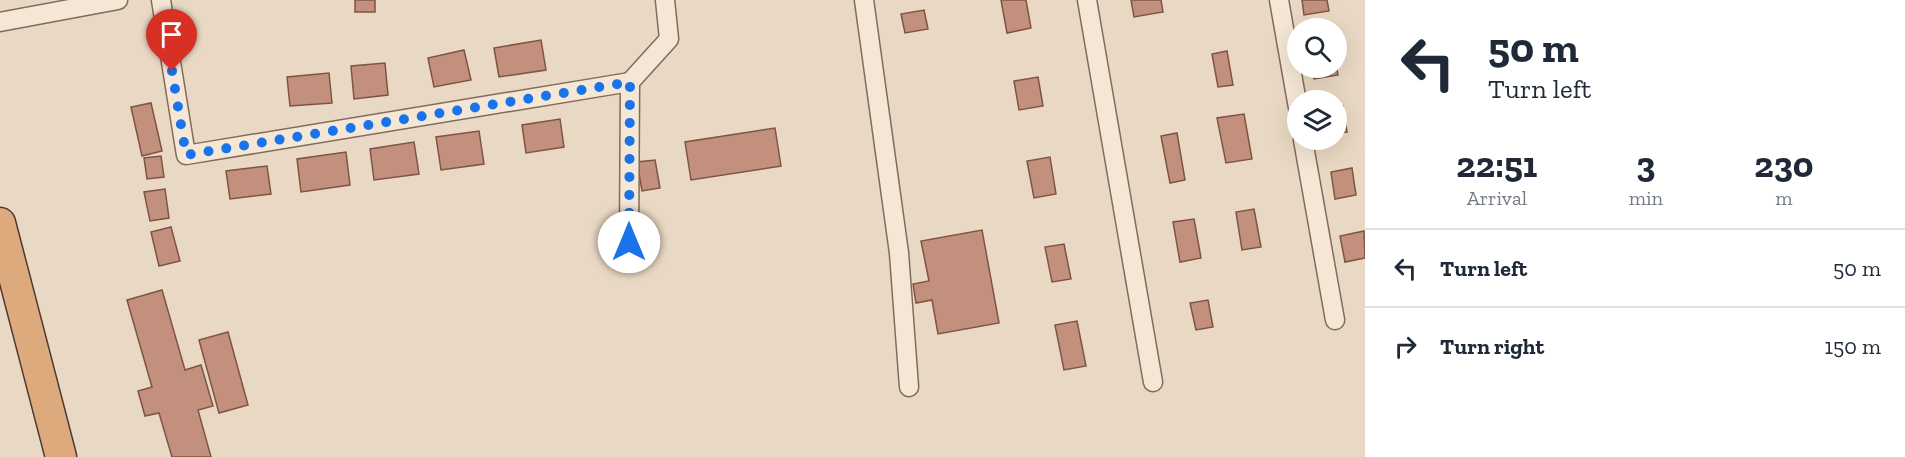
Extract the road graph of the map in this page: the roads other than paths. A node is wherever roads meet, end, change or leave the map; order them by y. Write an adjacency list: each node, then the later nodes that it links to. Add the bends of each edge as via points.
1 (118, 0): 7 (street)
2 (161, 0): 8 (street, via 186,155)
3 (664, 0): 8 (street, via 669,39)
4 (864, 0): 15 (street, via 899,253)
5 (1087, 0): 14 (street)
6 (1279, 0): 9 (street)
7 (0, 22)
8 (630, 82): 12 (street)
9 (1295, 90)
10 (1305, 150): 13 (street)
11 (0, 224): 16 (highway)
12 (629, 242)
13 (1335, 320)
14 (1153, 382)
15 (909, 387)
16 (61, 457)

